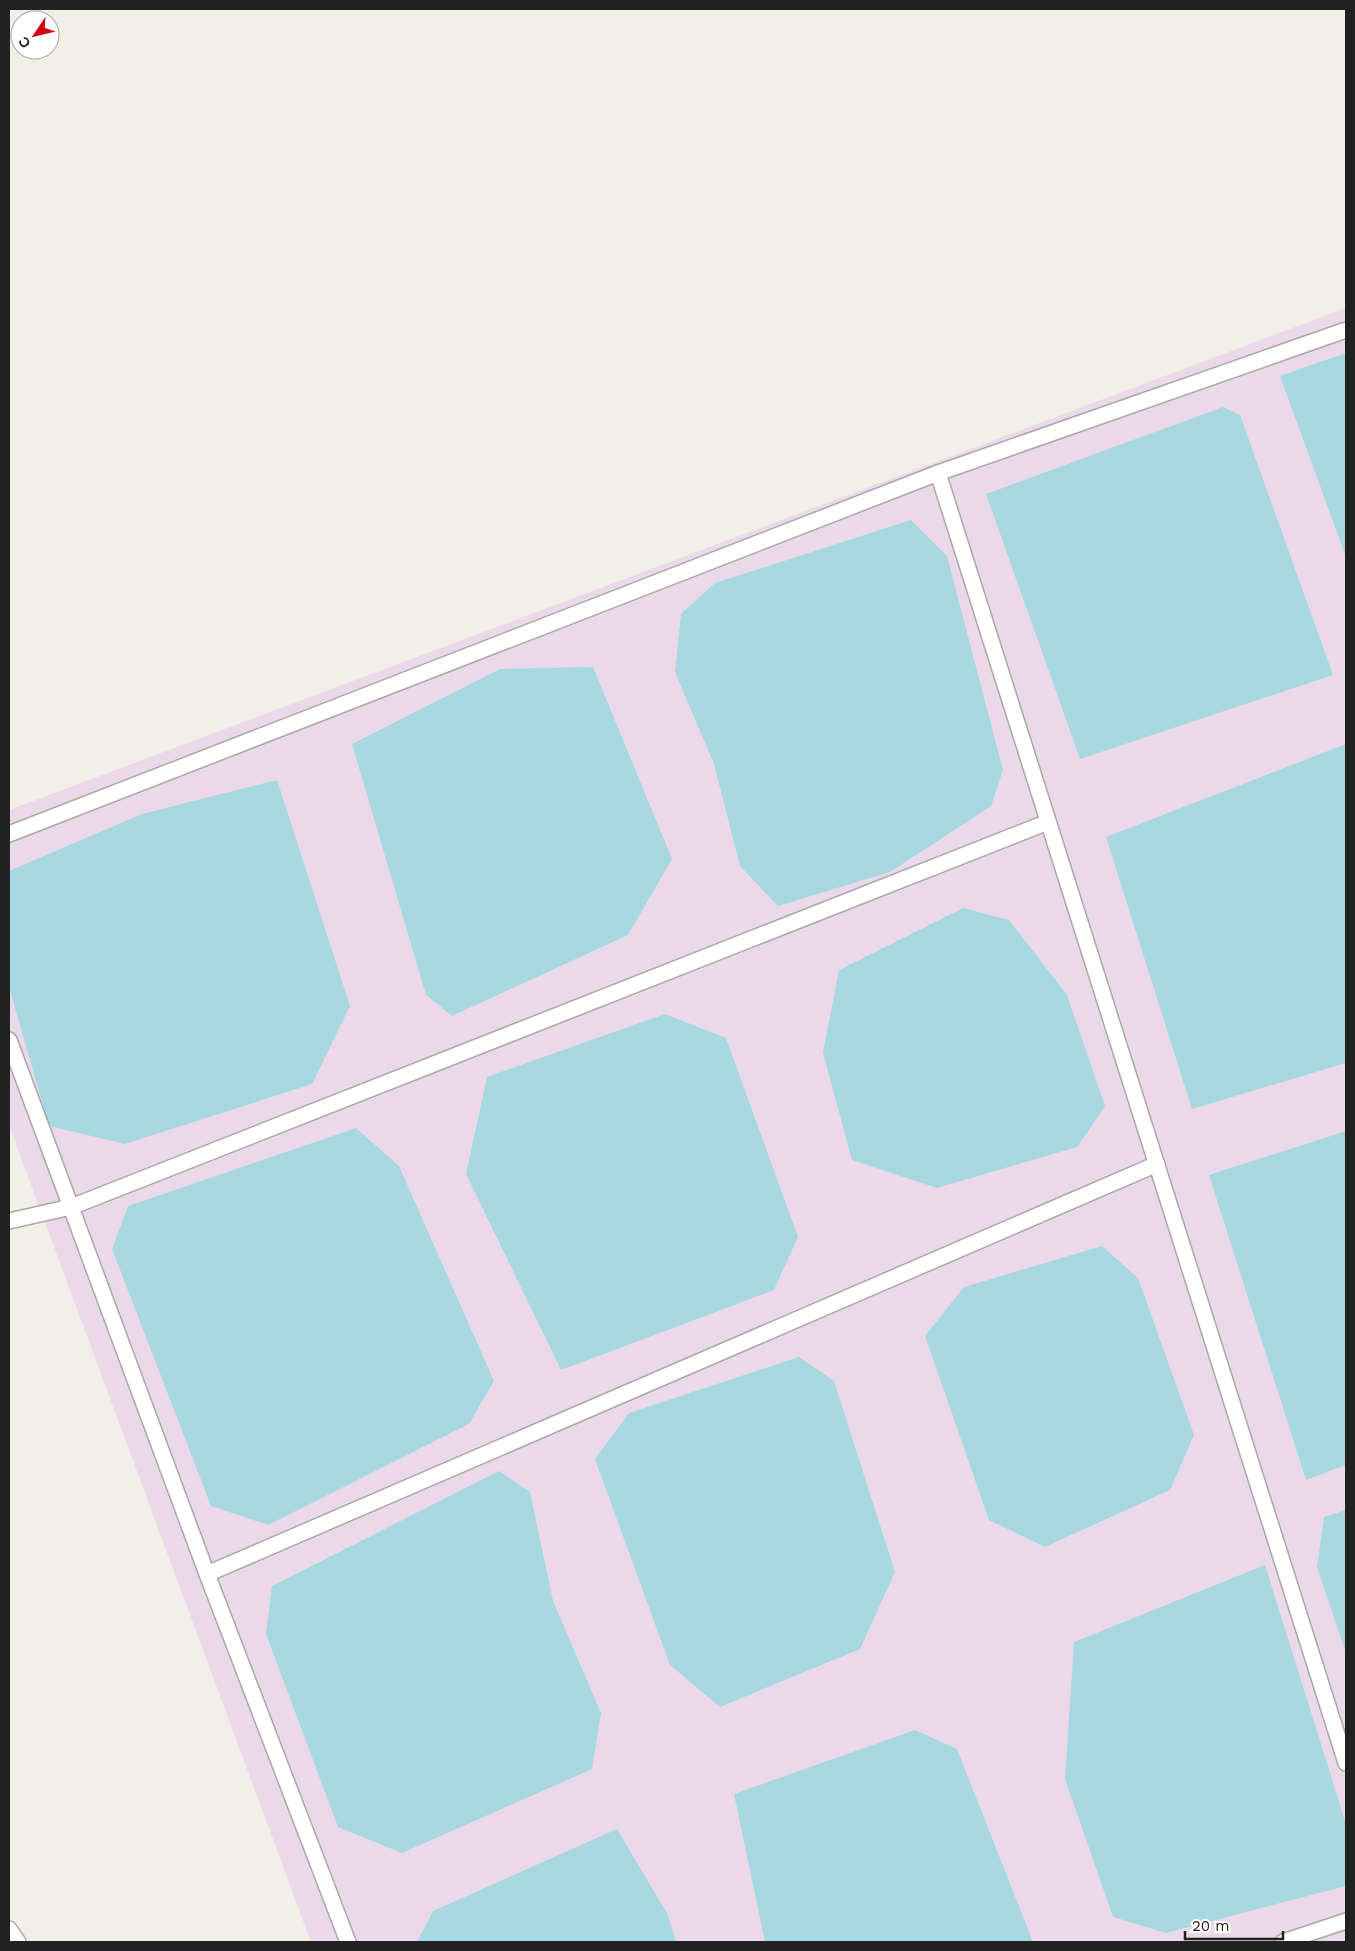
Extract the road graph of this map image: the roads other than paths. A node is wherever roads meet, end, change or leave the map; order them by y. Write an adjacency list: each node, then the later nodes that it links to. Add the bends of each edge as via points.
1 (1346, 330): 2 (lane)
2 (938, 473): 3 (lane); 4 (lane)
3 (1048, 822): 6 (lane); 7 (lane)
4 (9, 834)
5 (9, 1040): 7 (lane)
6 (1157, 1164): 9 (lane); 10 (lane)
7 (71, 1207): 8 (lane); 9 (lane)
8 (9, 1222)
9 (207, 1574): 14 (lane)
10 (1346, 1762)
11 (1346, 1921): 15 (lane)
12 (9, 1929): 13 (lane)
13 (18, 1942)
14 (348, 1942)
15 (1283, 1942)

